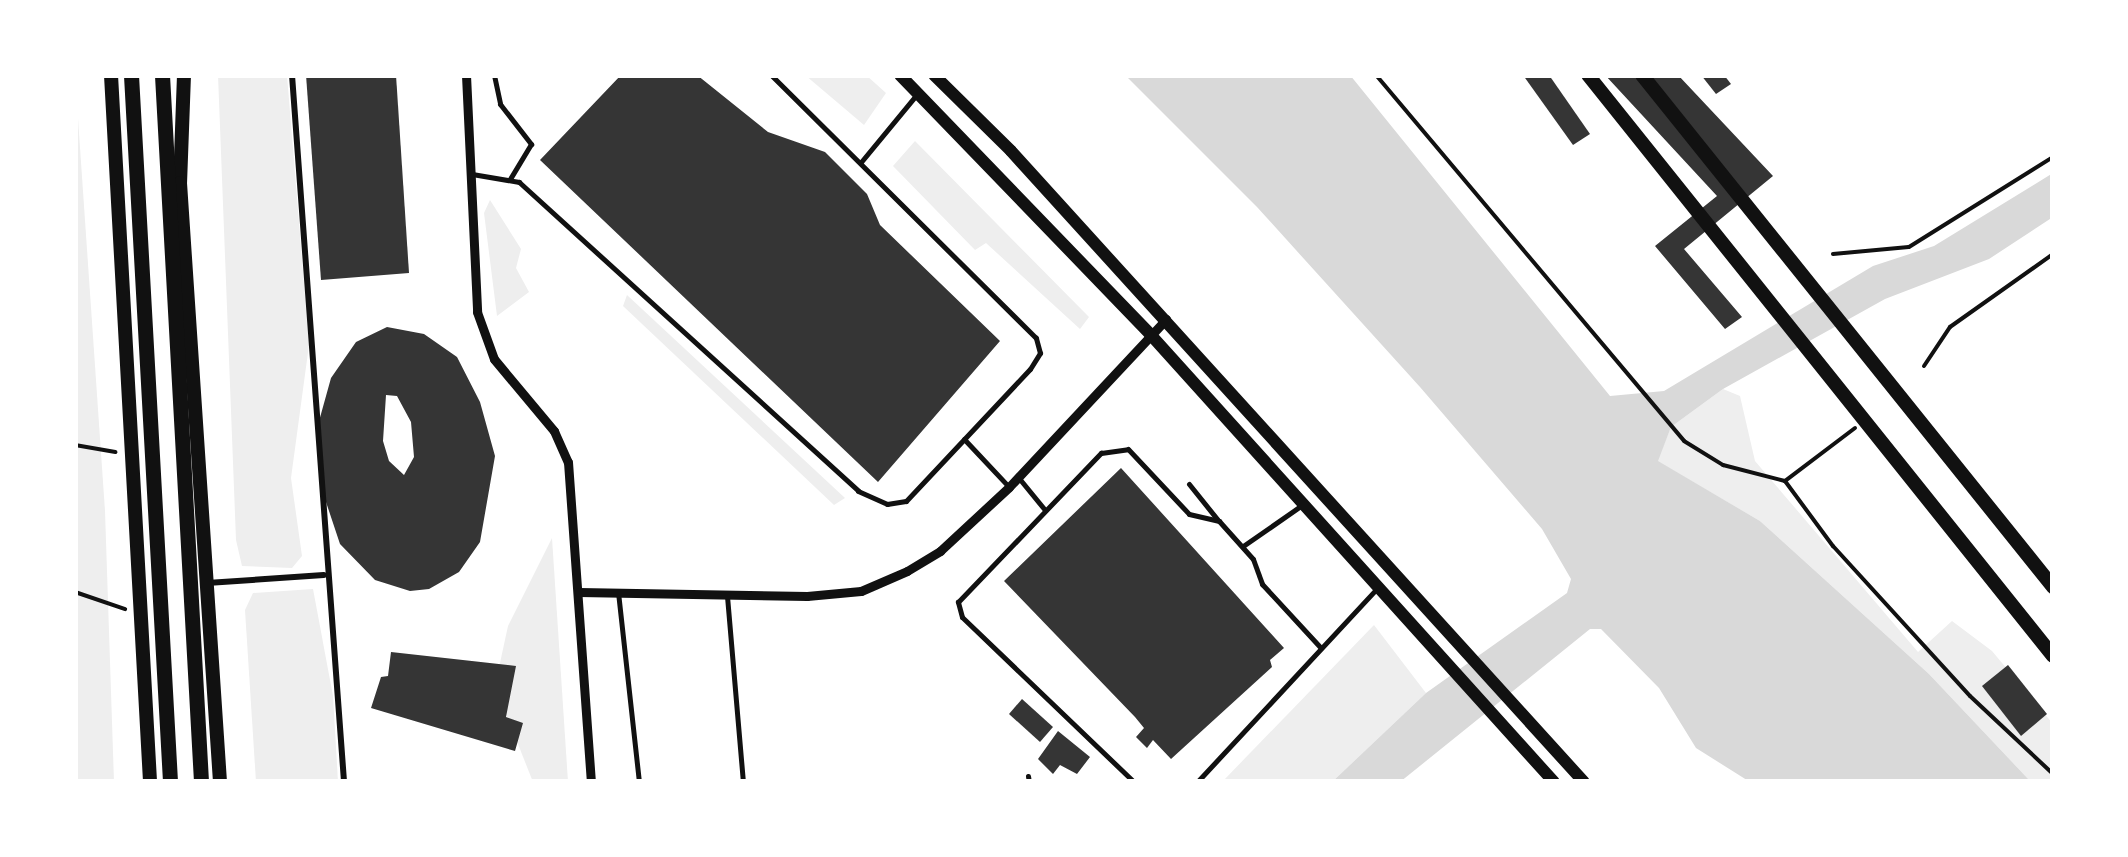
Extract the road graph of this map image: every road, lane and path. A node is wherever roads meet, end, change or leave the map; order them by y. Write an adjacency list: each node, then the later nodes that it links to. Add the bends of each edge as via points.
1 (111, 75): 27 (main road)
2 (131, 75): 49 (highway)
3 (162, 75): 50 (highway)
4 (184, 75): 37 (main road, via 180,183)
5 (292, 75): 36 (street)
6 (466, 75): 17 (street)
7 (494, 75): 18 (lane, via 500,104 531,144)
8 (771, 75): 16 (lane)
9 (900, 75): 14 (main road)
10 (934, 75): 21 (main road)
11 (1376, 75): 29 (path, via 1684,441 1723,465)
12 (1588, 75): 24 (main road)
13 (1642, 75): 39 (main road)
14 (918, 92): 16 (lane); 22 (main road)
15 (2053, 157): 19 (path, via 1909,247)
16 (861, 162): 25 (lane, via 1036,338 1040,353 1030,368)
17 (469, 174): 18 (lane); 41 (street, via 478,312 494,359 554,431 568,462)
18 (510, 179): 25 (lane, via 858,491 888,504 906,501)
19 (1833, 254)
20 (2053, 254): 23 (path, via 1950,328)
21 (1166, 320): 22 (street); 59 (main road)
22 (1150, 334): 28 (street); 32 (main road)
23 (1924, 366)
24 (1865, 421): 29 (path); 46 (main road)
25 (964, 439): 31 (lane)
26 (75, 446): 27 (path)
27 (130, 454): 44 (main road)
28 (1018, 477): 31 (street); 33 (lane)
29 (1785, 481): 47 (path, via 1870,587)
30 (1189, 484): 34 (lane)
31 (1009, 487): 43 (street, via 940,551 861,591)
32 (1304, 504): 35 (lane); 38 (main road)
33 (1045, 510): 34 (lane, via 1101,453 1117,446 1128,449 1188,514); 56 (lane, via 965,590 958,602 962,617)
34 (1219, 522): 35 (lane)
35 (1242, 546): 45 (lane, via 1262,584)
36 (324, 575): 37 (street); 52 (street)
37 (207, 582): 51 (main road)
38 (1379, 586): 45 (lane); 58 (main road)
39 (2053, 587)
40 (75, 592): 44 (path)
41 (578, 592): 42 (street); 53 (street)
42 (618, 592): 43 (street); 54 (lane)
43 (727, 595): 55 (lane)
44 (140, 614): 48 (main road)
45 (1322, 648): 57 (lane)
46 (2053, 656)
47 (2053, 774)
48 (150, 782)
49 (170, 782)
50 (200, 782)
51 (220, 782)
52 (344, 782)
53 (591, 782)
54 (639, 782)
55 (743, 782)
56 (1134, 782)
57 (1197, 782)
58 (1554, 782)
59 (1584, 782)

